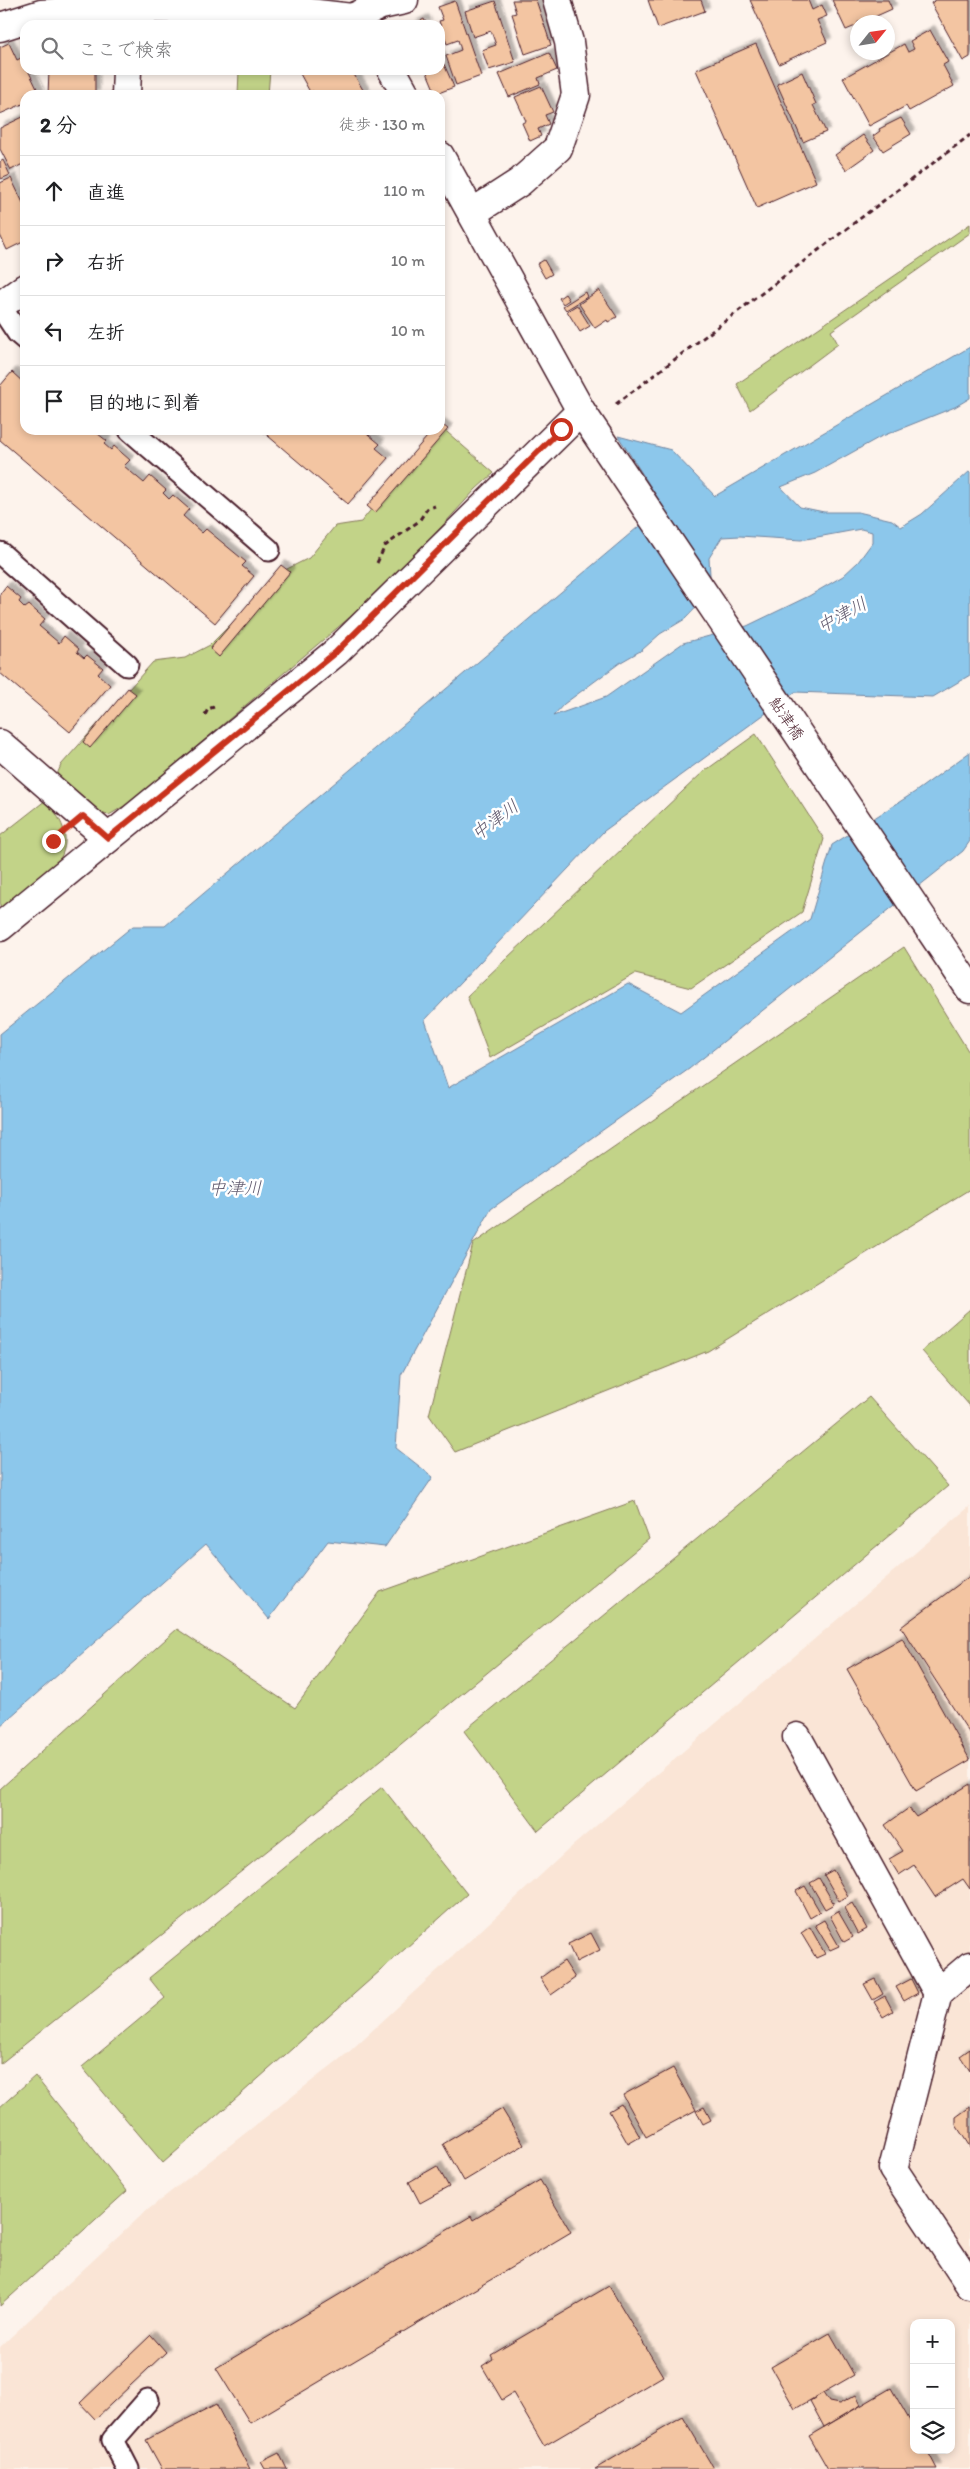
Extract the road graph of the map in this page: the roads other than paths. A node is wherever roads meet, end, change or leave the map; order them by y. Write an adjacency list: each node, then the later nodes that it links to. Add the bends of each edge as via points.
1 (404, 0): 6 (street, via 382,5)
2 (557, 0): 14 (street, via 569,42 576,96 558,148 520,182)
3 (130, 16): 4 (street, via 41,14); 5 (street, via 291,12)
4 (22, 20)
5 (342, 20)
6 (358, 20)
7 (20, 21): 8 (street)
8 (0, 27)
9 (127, 75): 11 (street)
10 (395, 75): 12 (street)
11 (126, 90)
12 (403, 90)
13 (445, 165): 14 (street, 鮎津橋)
14 (472, 213): 18 (street, 鮎津橋)
15 (20, 292): 16 (street)
16 (0, 306): 17 (lane)
17 (20, 334)
18 (580, 411): 24 (street, via 336,652); 26 (street, 鮎津橋)
19 (136, 435): 20 (lane)
20 (269, 550)
21 (0, 553): 22 (lane)
22 (127, 665)
23 (0, 744): 24 (street)
24 (108, 838): 25 (street)
25 (0, 926)
26 (970, 989)
27 (797, 1737): 29 (street)
28 (970, 1966): 29 (street)
29 (938, 1993): 30 (street, via 893,2169)
30 (970, 2285)
31 (148, 2400): 32 (lane, via 112,2440)
32 (128, 2469)

